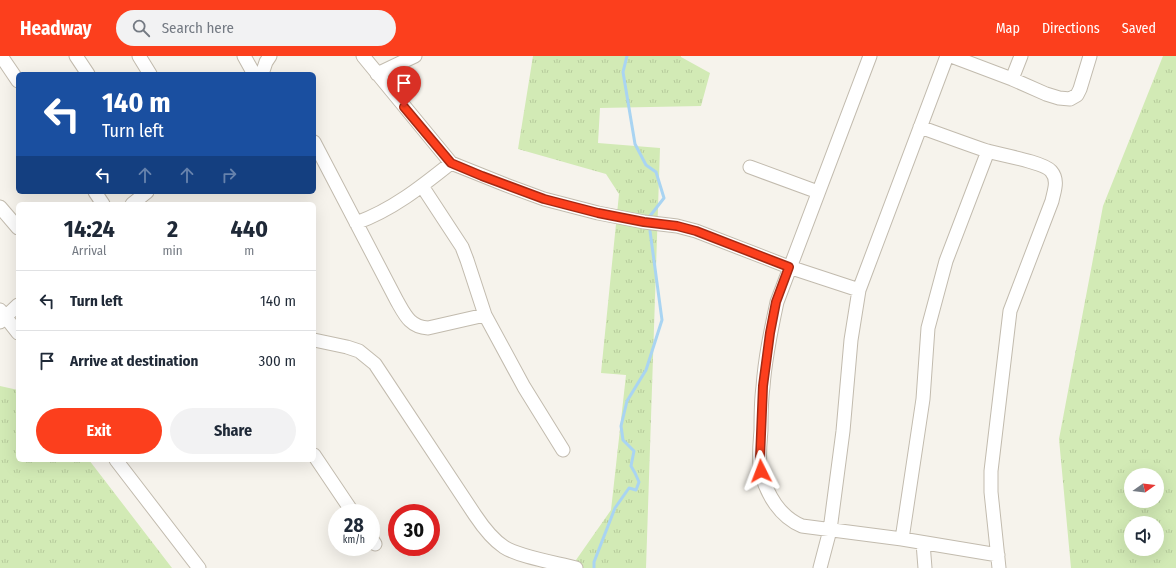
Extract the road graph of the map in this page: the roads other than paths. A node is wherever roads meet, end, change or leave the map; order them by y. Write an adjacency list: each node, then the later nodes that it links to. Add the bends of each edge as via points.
1 (1, 56): 18 (street)
2 (76, 56): 13 (street)
3 (139, 56): 14 (street)
4 (244, 56): 15 (street)
5 (270, 56): 16 (street)
6 (363, 56): 17 (street)
7 (415, 56): 17 (street)
8 (870, 56): 26 (street)
9 (947, 56): 20 (street)
10 (951, 56): 19 (street)
11 (1021, 56): 19 (street)
12 (1090, 56): 19 (street, via 1080,89 1077,95 1070,99 1046,94)
13 (87, 72)
14 (149, 72)
15 (253, 72)
16 (263, 72)
17 (377, 74): 23 (street)
18 (16, 78)
19 (1012, 79)
20 (920, 127): 22 (street); 33 (street)
21 (316, 146): 30 (street)
22 (988, 151): 44 (street, via 946,261 928,328 923,399); 46 (street, via 1050,170 1056,186 1010,311 991,471)
23 (451, 163): 25 (street); 32 (street, via 544,199 598,213 696,231)
24 (750, 167): 26 (street)
25 (422, 186): 30 (street, via 384,211); 35 (street, via 462,247)
26 (818, 192): 32 (street)
27 (146, 197): 28 (street)
28 (136, 202)
29 (0, 207): 31 (street)
30 (356, 224): 35 (street, via 397,301 405,314 419,327 428,328)
31 (16, 226)
32 (789, 267): 33 (street); 43 (street, via 776,302 770,333 763,386 761,471 766,488 776,506 793,523)
33 (859, 290): 43 (street)
34 (16, 306): 36 (street)
35 (485, 315): 39 (street, via 524,387)
36 (2, 316): 37 (street)
37 (16, 331)
38 (316, 340): 48 (street, via 359,351 374,364 485,529 500,544 516,553)
39 (563, 450)
40 (316, 458): 42 (street)
41 (118, 462): 47 (street)
42 (347, 504)
43 (830, 530): 44 (street); 49 (street)
44 (902, 539): 45 (street)
45 (923, 543): 46 (street); 50 (street)
46 (998, 562)
47 (200, 568)
48 (576, 568)
49 (820, 568)
50 (925, 568)

